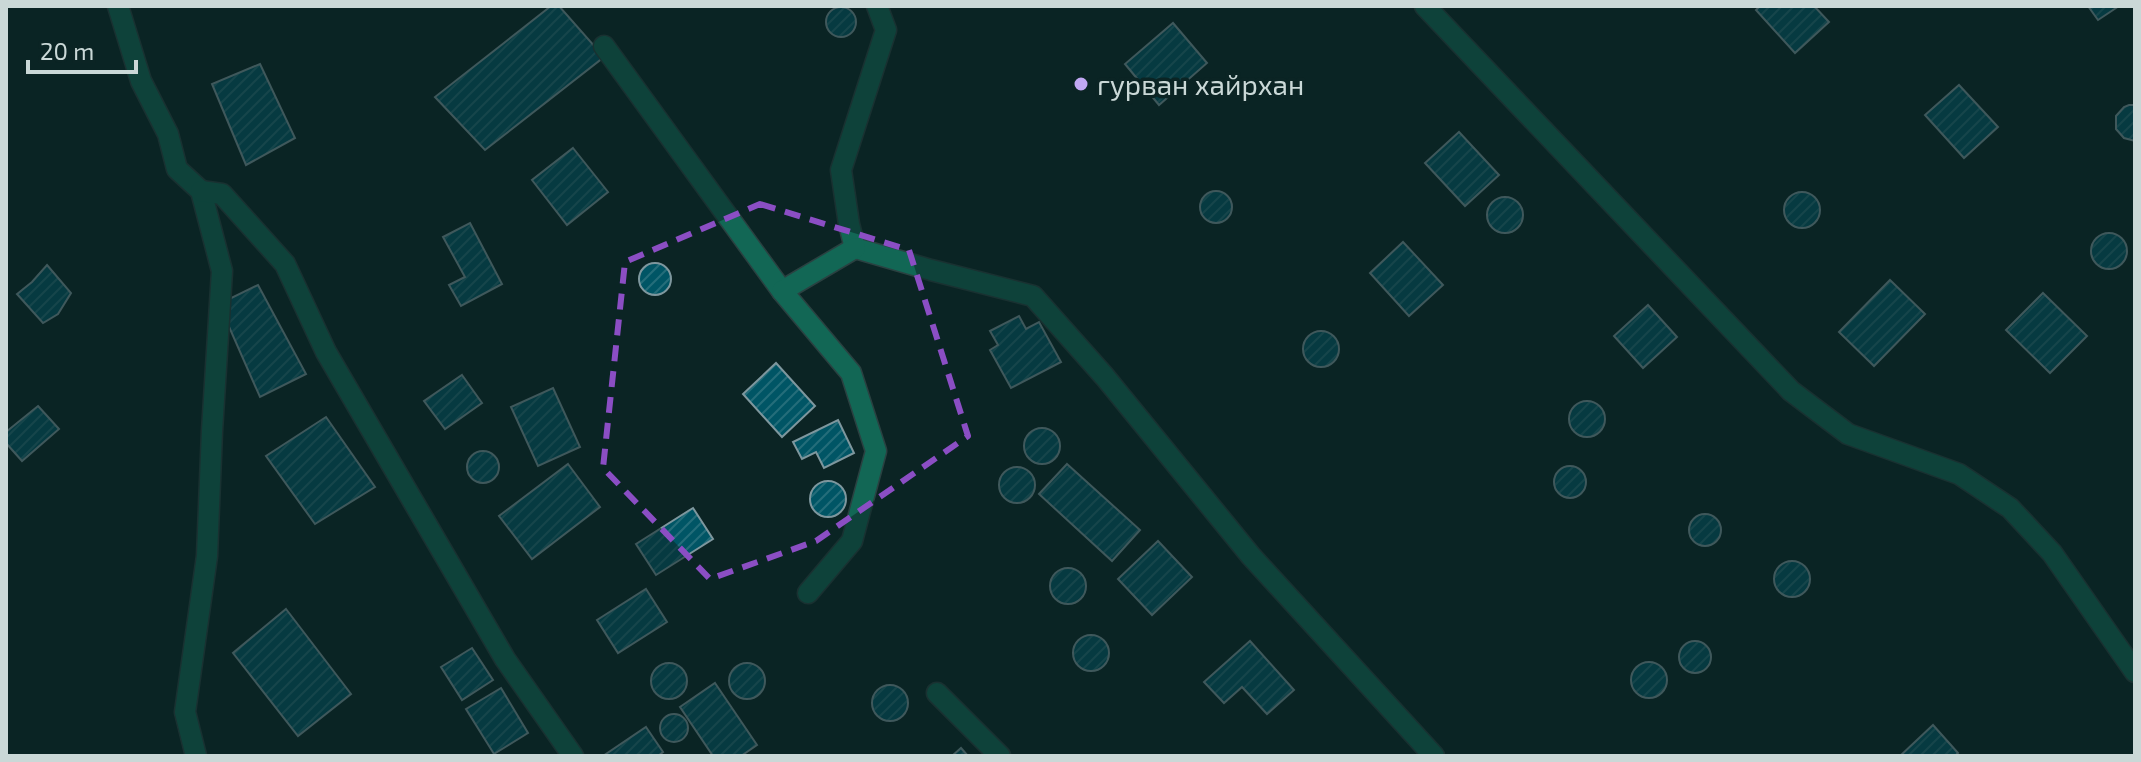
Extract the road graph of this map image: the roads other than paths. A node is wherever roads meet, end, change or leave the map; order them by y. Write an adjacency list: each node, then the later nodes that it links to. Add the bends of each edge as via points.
1 (118, 6): 5 (street, via 177,169)
2 (877, 6): 6 (street, via 886,30 841,170)
3 (1425, 6): 9 (street, via 1791,391 1848,434 1959,474 2010,508 2052,553)
4 (604, 46): 7 (street)
5 (201, 191): 11 (street, via 222,271 207,556 185,712); 12 (street, via 222,194 285,264 326,352 497,646)
6 (855, 248): 7 (street); 14 (street, via 1033,296 1251,556)
7 (782, 291): 8 (street, via 851,373 876,451 852,541)
8 (808, 593)
9 (2135, 672)
10 (937, 693): 13 (street)
11 (196, 756)
12 (573, 756)
13 (1000, 756)
14 (1434, 756)

